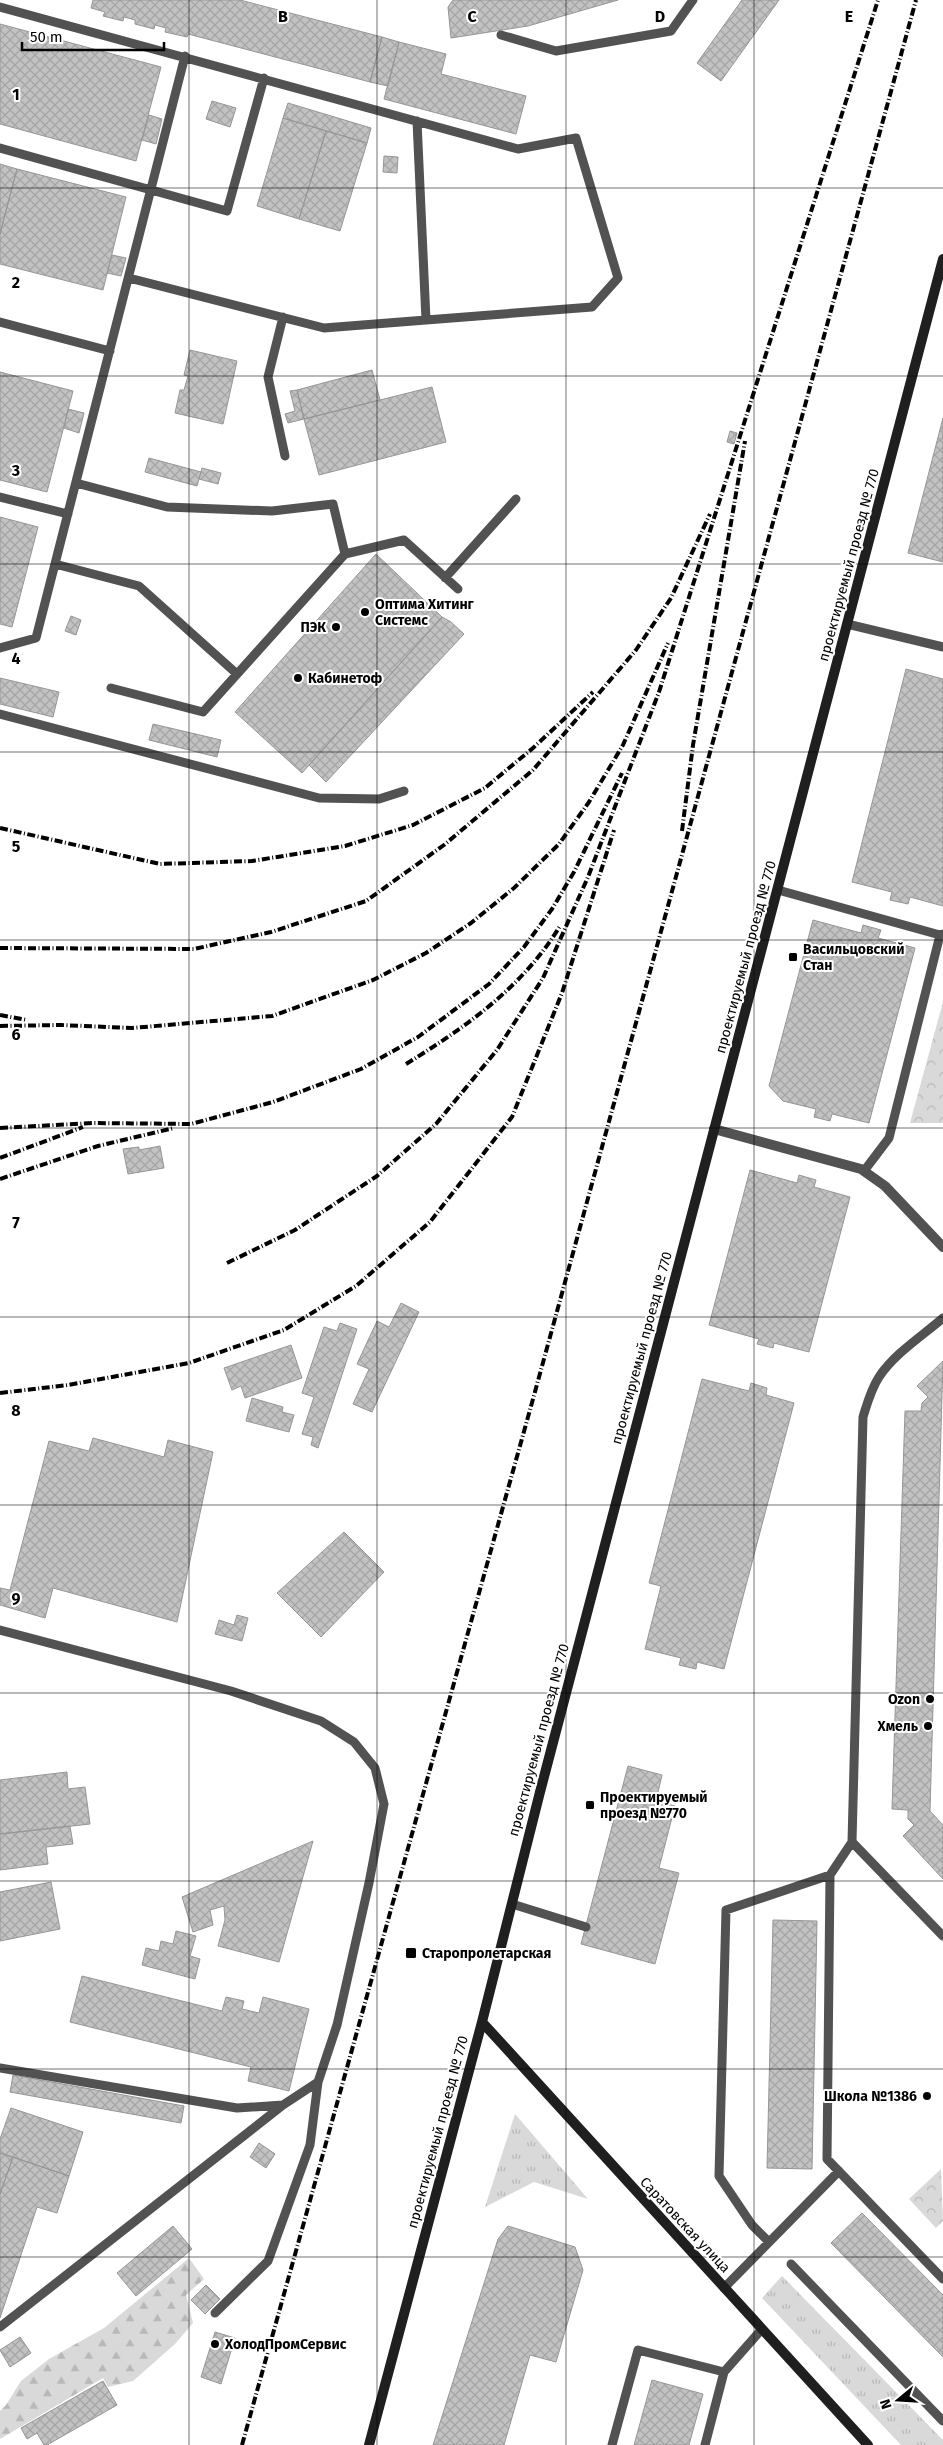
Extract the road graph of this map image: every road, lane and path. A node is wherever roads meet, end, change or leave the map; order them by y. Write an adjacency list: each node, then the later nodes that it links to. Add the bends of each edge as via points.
1 (693, 0): 3 (lane, via 671,31 556,51)
2 (0, 7): 4 (lane)
3 (501, 35)
4 (185, 56): 5 (lane); 8 (lane)
5 (264, 78): 6 (lane); 8 (lane, via 227,211)
6 (417, 120): 12 (lane); 12 (lane, via 518,149 576,138 618,278 592,307)
7 (0, 148): 8 (lane)
8 (151, 190): 10 (lane)
9 (943, 258): 24 (street, проектируемый проезд № 770)
10 (128, 278): 11 (lane); 14 (lane)
11 (284, 318): 12 (lane, via 324,328); 15 (lane, via 268,377)
12 (426, 320)
13 (0, 322): 14 (lane)
14 (110, 350): 16 (lane)
15 (285, 456)
16 (76, 483): 19 (lane); 20 (lane, via 167,507 272,511 333,504)
17 (0, 497): 19 (lane)
18 (516, 499): 22 (lane)
19 (68, 514): 21 (lane)
20 (345, 554): 22 (lane, via 404,540); 27 (lane)
21 (55, 564): 25 (lane, via 36,638); 27 (lane, via 139,586)
22 (446, 578): 23 (lane)
23 (458, 588)
24 (847, 624): 26 (lane); 31 (street, проектируемый проезд № 770)
25 (0, 648)
26 (943, 648)
27 (237, 674): 28 (lane, via 203,712)
28 (111, 688)
29 (0, 714): 30 (lane, via 319,798 379,799)
30 (404, 791)
31 (778, 890): 32 (lane); 33 (street, проектируемый проезд № 770)
32 (941, 935): 34 (lane, via 889,1138)
33 (714, 1129): 34 (street, via 846,1163); 40 (street, проектируемый проезд № 770)
34 (864, 1171): 35 (street, via 885,1186)
35 (943, 1248)
36 (943, 1318): 38 (lane, via 879,1376 863,1417)
37 (0, 1630): 45 (lane, via 231,1691 321,1721 354,1742 375,1768 384,1804 337,2025)
38 (852, 1842): 39 (lane); 42 (lane)
39 (830, 1875): 47 (lane, via 827,2159); 48 (lane, via 726,1910 719,2176 752,2225)
40 (512, 1904): 41 (lane); 43 (street, проектируемый проезд № 770)
41 (586, 1927)
42 (943, 1936)
43 (482, 2022): 51 (street, Саратовская улица); 57 (street, проектируемый проезд № 770)
44 (0, 2068): 46 (lane, via 237,2108)
45 (318, 2082): 46 (lane); 52 (lane, via 310,2145 268,2261)
46 (284, 2105): 53 (lane)
47 (838, 2171): 48 (lane); 50 (lane)
48 (769, 2242): 51 (lane)
49 (791, 2264): 56 (lane)
50 (943, 2279)
51 (724, 2288): 54 (street, Саратовская улица)
52 (215, 2313)
53 (0, 2328)
54 (762, 2329): 55 (lane); 60 (street, Саратовская улица)
55 (724, 2372): 58 (lane, via 638,2350); 59 (lane)
56 (943, 2420)
57 (369, 2445)
58 (612, 2445)
59 (705, 2445)
60 (868, 2445)

